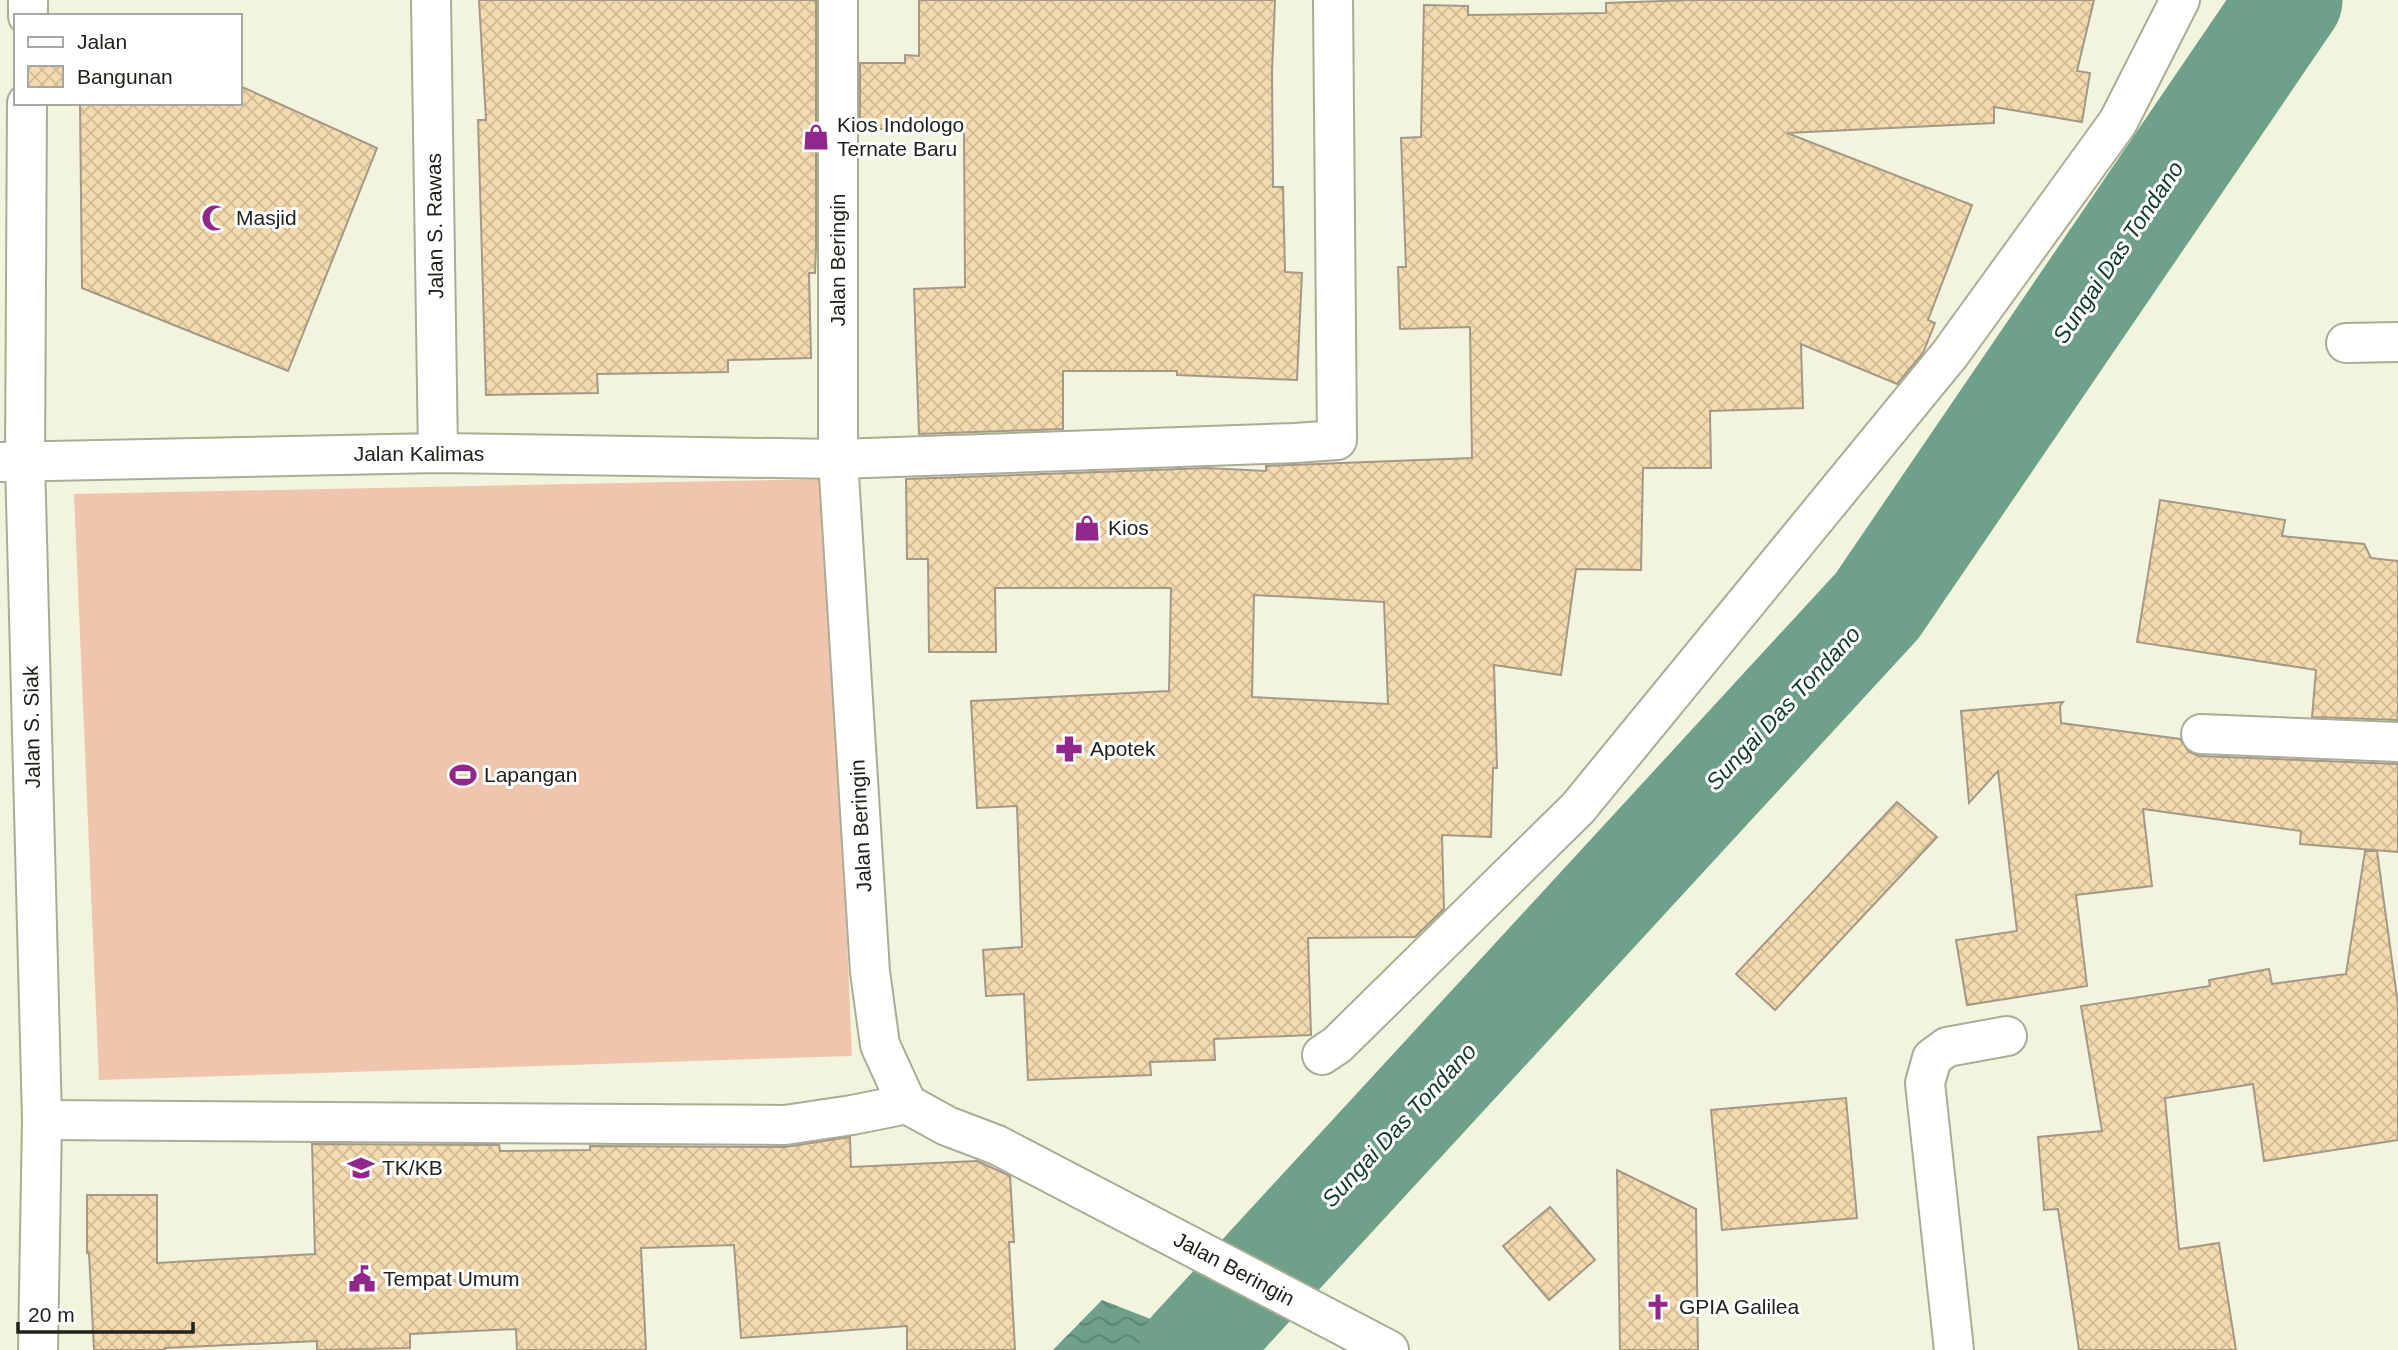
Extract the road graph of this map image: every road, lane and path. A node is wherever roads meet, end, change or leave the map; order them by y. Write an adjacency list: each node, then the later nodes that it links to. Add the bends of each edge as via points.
1 (431, 0): 8 (street, Jalan S. Rawas)
2 (838, 0): 9 (street, Jalan Beringin)
3 (1334, 0): 9 (street, Jalan Kalimas, via 1337,440)
4 (2180, 0): 14 (street, via 2118,122 1941,364 1578,808)
5 (27, 105): 10 (street, Jalan S. Siak)
6 (2398, 342): 7 (street)
7 (2346, 343)
8 (438, 453): 9 (street, Jalan Kalimas); 10 (street, Jalan Kalimas)
9 (838, 459): 15 (street, Jalan Beringin, via 870,972 880,1045)
10 (12, 462): 16 (street, Jalan S. Siak)
11 (2201, 734): 12 (street)
12 (2398, 742)
13 (2007, 1036): 19 (street, via 1947,1047 1932,1058 1925,1083)
14 (1322, 1055)
15 (907, 1104): 16 (street, via 785,1125); 18 (street, Jalan Beringin, via 997,1145)
16 (42, 1120): 17 (street, Jalan S. Siak)
17 (38, 1350)
18 (1389, 1350)
19 (1954, 1350)

